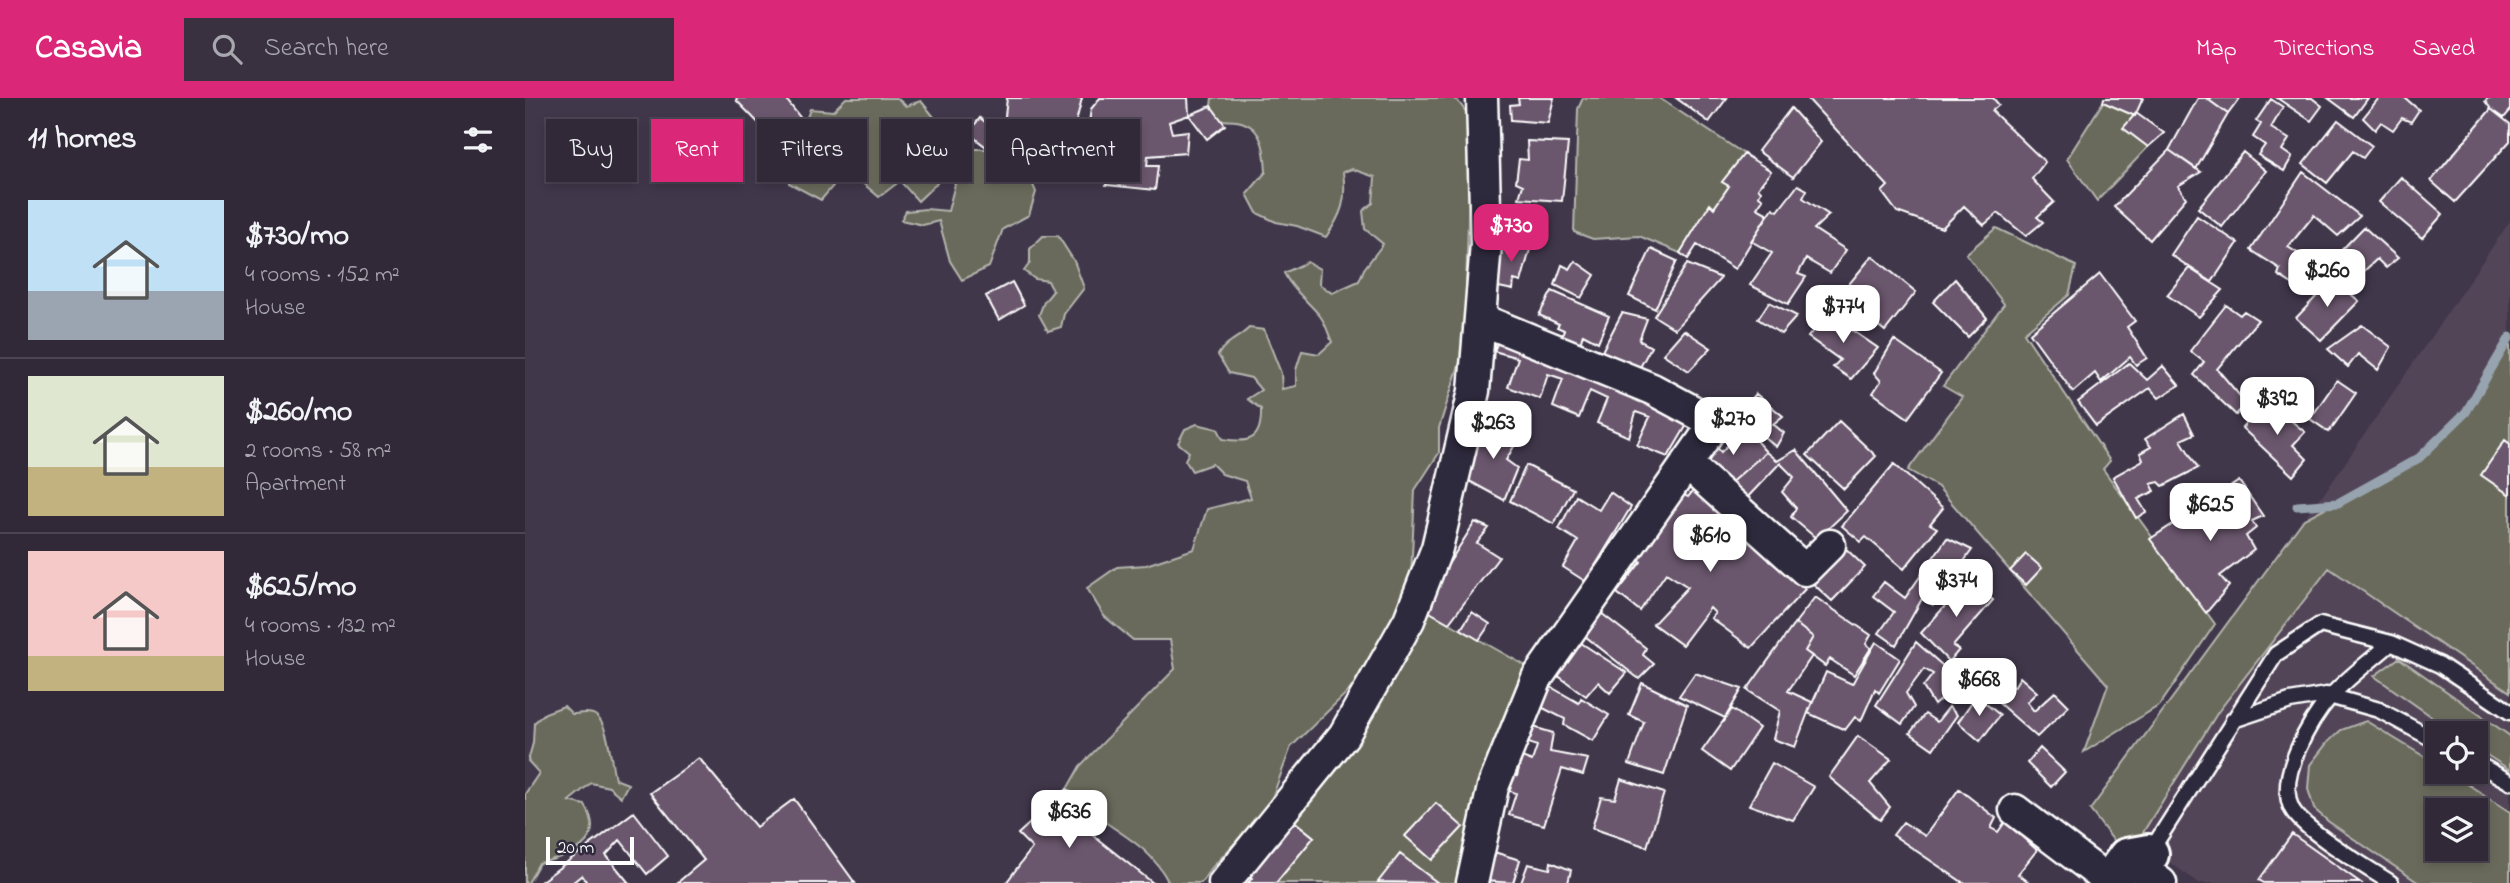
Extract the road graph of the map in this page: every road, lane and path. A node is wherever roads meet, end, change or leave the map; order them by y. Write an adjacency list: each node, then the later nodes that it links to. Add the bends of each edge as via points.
1 (1482, 98): 2 (street, via 1486,244)
2 (1480, 319): 3 (street, via 1652,388 1715,423); 14 (street, via 1474,391 1462,444 1437,548 1409,620 1344,735)
3 (1687, 464): 4 (street, via 1805,570); 15 (street, via 1537,678 1493,787)
4 (1830, 545)
5 (2391, 643): 6 (lane); 7 (lane, via 2440,666); 8 (lane, via 2320,625 2276,654)
6 (2331, 696): 8 (lane, via 2290,701); 9 (lane, via 2379,710); 16 (lane, via 2293,762 2287,789 2292,809 2314,832)
7 (2510, 712)
8 (2233, 720): 13 (lane)
9 (2425, 735)
10 (2488, 770): 11 (lane)
11 (2510, 782)
12 (2015, 810): 13 (street)
13 (2131, 872)
14 (1224, 883)
15 (1472, 883)
16 (2391, 883)

